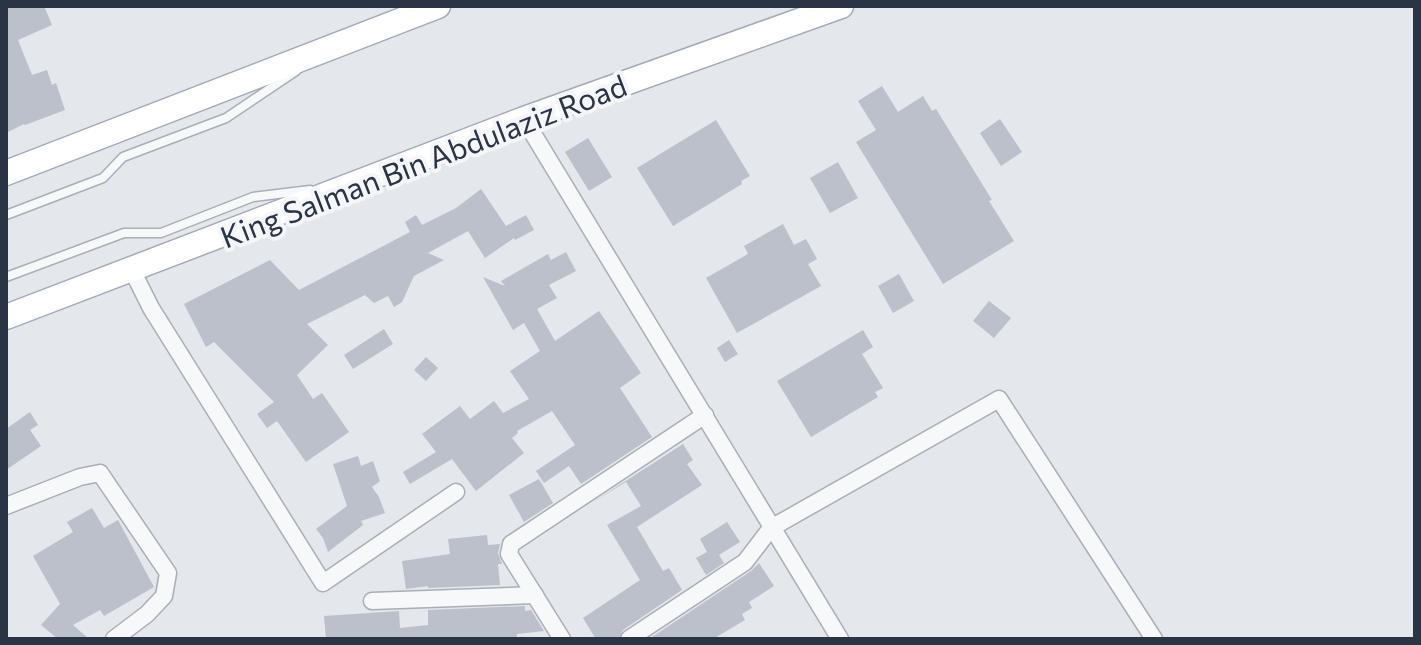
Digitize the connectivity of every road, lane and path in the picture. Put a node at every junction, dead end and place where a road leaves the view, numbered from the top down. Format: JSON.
{"nodes":[{"id":1,"x":395,"y":6,"type":"edge"},
{"id":2,"x":438,"y":6,"type":"edge"},
{"id":3,"x":841,"y":6,"type":"edge"},
{"id":4,"x":378,"y":28,"type":"junction"},
{"id":5,"x":344,"y":40,"type":"junction"},
{"id":6,"x":524,"y":119,"type":"junction"},
{"id":7,"x":6,"y":173,"type":"edge"},
{"id":8,"x":357,"y":185,"type":"junction"},
{"id":9,"x":6,"y":215,"type":"edge"},
{"id":10,"x":132,"y":270,"type":"junction"},
{"id":11,"x":6,"y":277,"type":"edge"},
{"id":12,"x":6,"y":317,"type":"edge"},
{"id":13,"x":705,"y":415,"type":"junction"},
{"id":14,"x":456,"y":492,"type":"dead end"},
{"id":15,"x":6,"y":506,"type":"edge"},
{"id":16,"x":771,"y":528,"type":"junction"},
{"id":17,"x":535,"y":595,"type":"junction"},
{"id":18,"x":372,"y":601,"type":"dead end"},
{"id":19,"x":114,"y":639,"type":"edge"},
{"id":20,"x":562,"y":639,"type":"edge"},
{"id":21,"x":629,"y":639,"type":"edge"},
{"id":22,"x":840,"y":639,"type":"edge"},
{"id":23,"x":1154,"y":639,"type":"edge"}],
"edges":[{"from":1,"to":4,"type":"street"},
{"from":2,"to":4,"type":"main road"},
{"from":3,"to":6,"type":"main road","name":"King Salman Bin Abdulaziz Road"},
{"from":4,"to":5,"type":"main road"},
{"from":5,"to":7,"type":"main road"},
{"from":5,"to":9,"type":"lane"},
{"from":6,"to":8,"type":"main road","name":"King Salman Bin Abdulaziz Road"},
{"from":6,"to":13,"type":"street"},
{"from":8,"to":10,"type":"main road","name":"King Salman Bin Abdulaziz Road"},
{"from":8,"to":11,"type":"lane"},
{"from":10,"to":12,"type":"main road","name":"King Salman Bin Abdulaziz Road"},
{"from":10,"to":14,"type":"street"},
{"from":13,"to":16,"type":"street"},
{"from":13,"to":17,"type":"street"},
{"from":15,"to":19,"type":"street"},
{"from":16,"to":21,"type":"street"},
{"from":16,"to":22,"type":"street"},
{"from":16,"to":23,"type":"street"},
{"from":17,"to":18,"type":"street"},
{"from":17,"to":20,"type":"street"}]}
